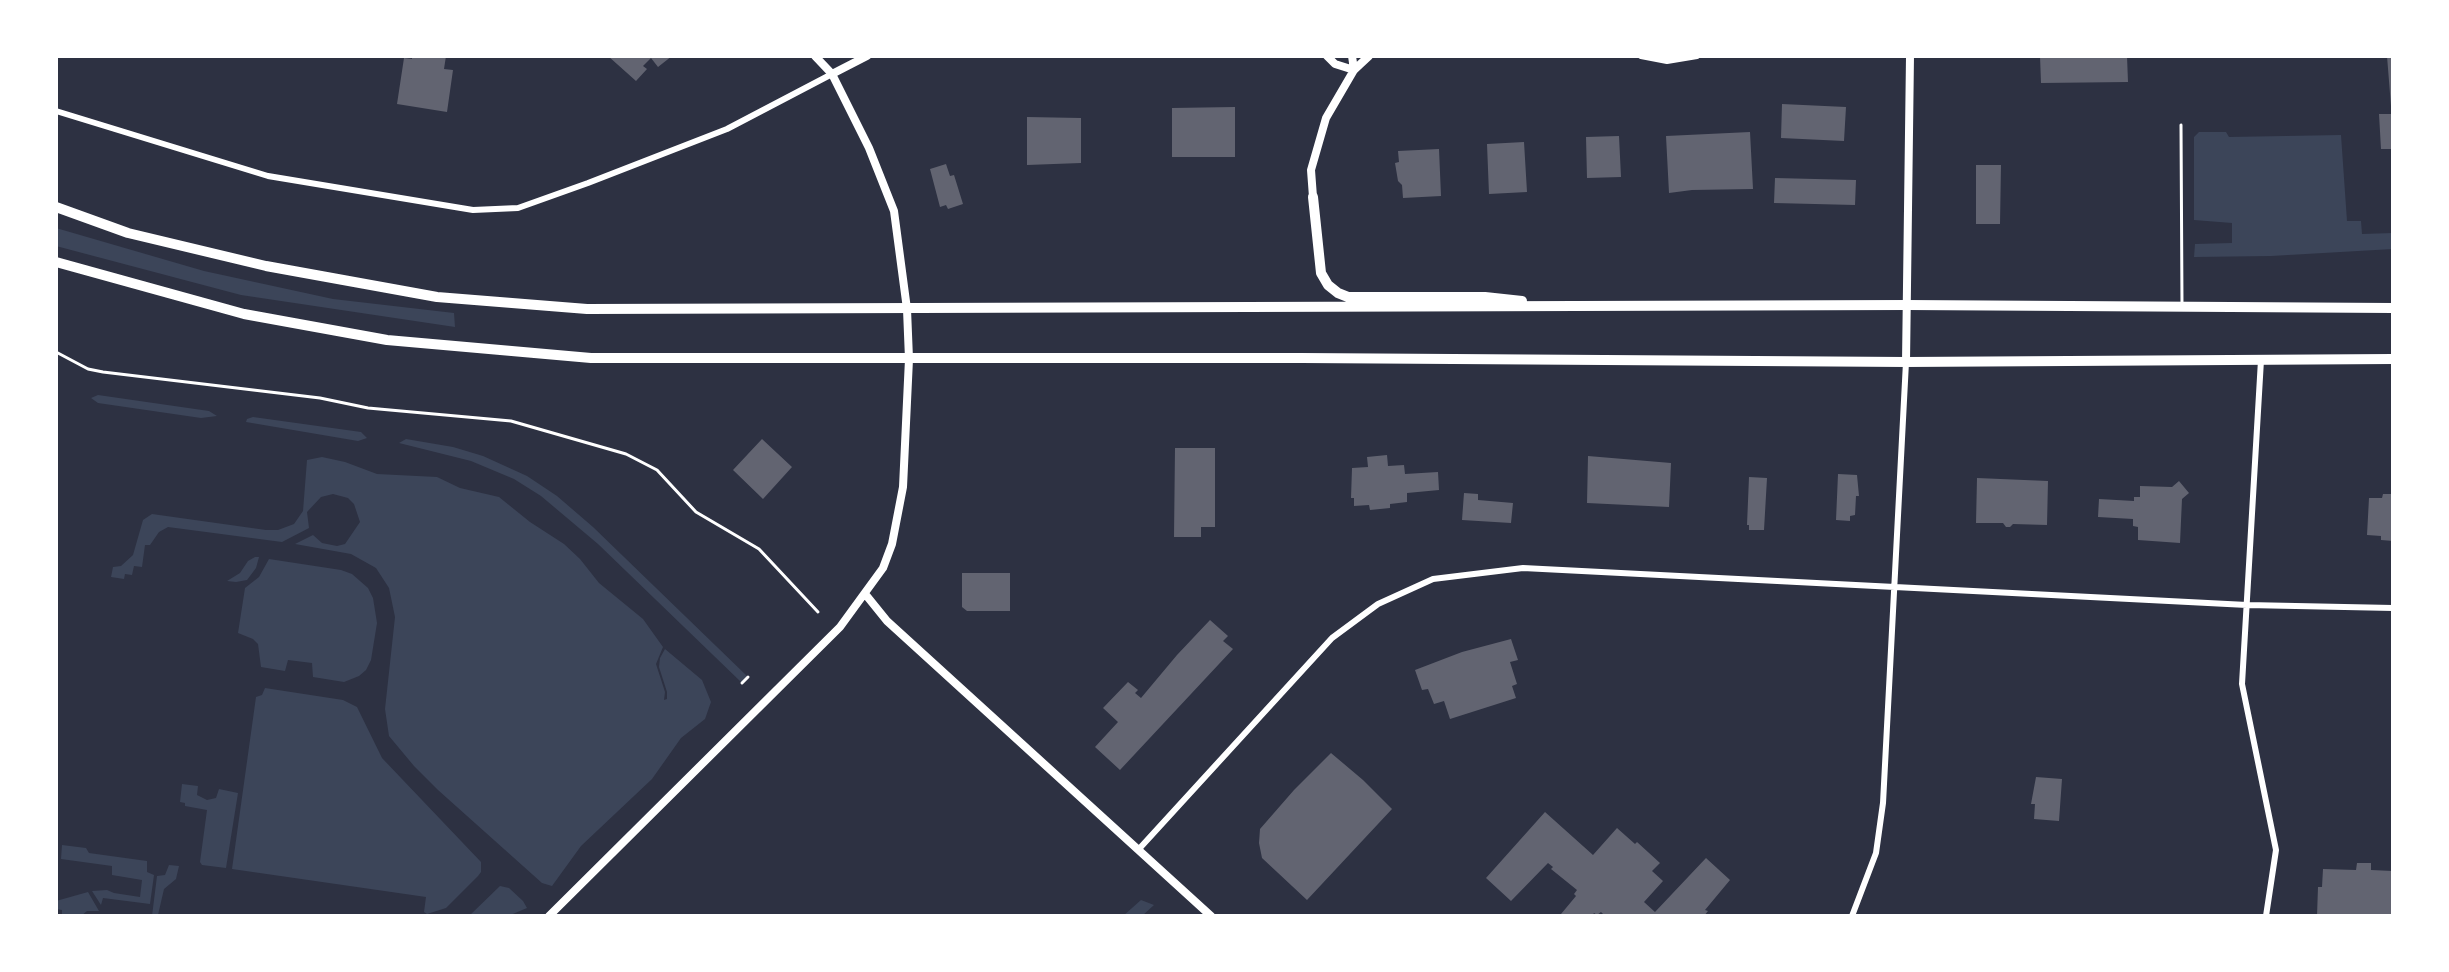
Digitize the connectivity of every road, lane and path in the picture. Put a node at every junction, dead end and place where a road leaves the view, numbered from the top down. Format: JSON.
{"nodes":[{"id":1,"x":815,"y":56,"type":"edge"},
{"id":2,"x":867,"y":56,"type":"edge"},
{"id":3,"x":1327,"y":56,"type":"edge"},
{"id":4,"x":1352,"y":56,"type":"edge"},
{"id":5,"x":1369,"y":56,"type":"edge"},
{"id":6,"x":1641,"y":56,"type":"edge"},
{"id":7,"x":1697,"y":56,"type":"edge"},
{"id":8,"x":1910,"y":56,"type":"edge"},
{"id":9,"x":1354,"y":70,"type":"junction"},
{"id":10,"x":832,"y":74,"type":"junction"},
{"id":11,"x":56,"y":111,"type":"edge"},
{"id":12,"x":2181,"y":125,"type":"dead end"},
{"id":13,"x":1313,"y":197,"type":"joint"},
{"id":14,"x":56,"y":207,"type":"edge"},
{"id":15,"x":56,"y":262,"type":"edge"},
{"id":16,"x":1907,"y":305,"type":"junction"},
{"id":17,"x":1572,"y":307,"type":"junction"},
{"id":18,"x":2393,"y":308,"type":"edge"},
{"id":19,"x":907,"y":309,"type":"junction"},
{"id":20,"x":2182,"y":309,"type":"junction"},
{"id":21,"x":56,"y":352,"type":"edge"},
{"id":22,"x":909,"y":359,"type":"junction"},
{"id":23,"x":2261,"y":359,"type":"junction"},
{"id":24,"x":2393,"y":359,"type":"edge"},
{"id":25,"x":1906,"y":362,"type":"junction"},
{"id":26,"x":1896,"y":587,"type":"junction"},
{"id":27,"x":866,"y":595,"type":"junction"},
{"id":28,"x":2247,"y":605,"type":"junction"},
{"id":29,"x":2393,"y":608,"type":"edge"},
{"id":30,"x":818,"y":612,"type":"dead end"},
{"id":31,"x":748,"y":677,"type":"dead end"},
{"id":32,"x":742,"y":683,"type":"dead end"},
{"id":33,"x":1139,"y":849,"type":"junction"},
{"id":34,"x":549,"y":916,"type":"edge"},
{"id":35,"x":1211,"y":916,"type":"edge"},
{"id":36,"x":1852,"y":916,"type":"edge"},
{"id":37,"x":2266,"y":916,"type":"edge"}],
"edges":[{"from":1,"to":10,"type":"street"},
{"from":2,"to":10,"type":"street"},
{"from":3,"to":9,"type":"street"},
{"from":4,"to":9,"type":"street"},
{"from":5,"to":9,"type":"street"},
{"from":6,"to":7,"type":"street"},
{"from":8,"to":16,"type":"street"},
{"from":9,"to":13,"type":"street"},
{"from":10,"to":11,"type":"street"},
{"from":10,"to":19,"type":"street"},
{"from":12,"to":20,"type":"lane"},
{"from":13,"to":17,"type":"main road"},
{"from":14,"to":19,"type":"main road"},
{"from":15,"to":22,"type":"main road"},
{"from":16,"to":17,"type":"main road"},
{"from":16,"to":20,"type":"main road"},
{"from":16,"to":25,"type":"street"},
{"from":17,"to":19,"type":"main road"},
{"from":18,"to":20,"type":"main road"},
{"from":19,"to":22,"type":"street"},
{"from":21,"to":30,"type":"path"},
{"from":22,"to":25,"type":"main road"},
{"from":22,"to":27,"type":"street"},
{"from":23,"to":24,"type":"main road"},
{"from":23,"to":25,"type":"main road"},
{"from":23,"to":28,"type":"street"},
{"from":25,"to":26,"type":"street"},
{"from":26,"to":28,"type":"street"},
{"from":26,"to":33,"type":"street"},
{"from":26,"to":36,"type":"street"},
{"from":27,"to":33,"type":"street"},
{"from":27,"to":34,"type":"street"},
{"from":28,"to":29,"type":"street"},
{"from":28,"to":37,"type":"street"},
{"from":31,"to":32,"type":"path"},
{"from":33,"to":35,"type":"street"}]}
